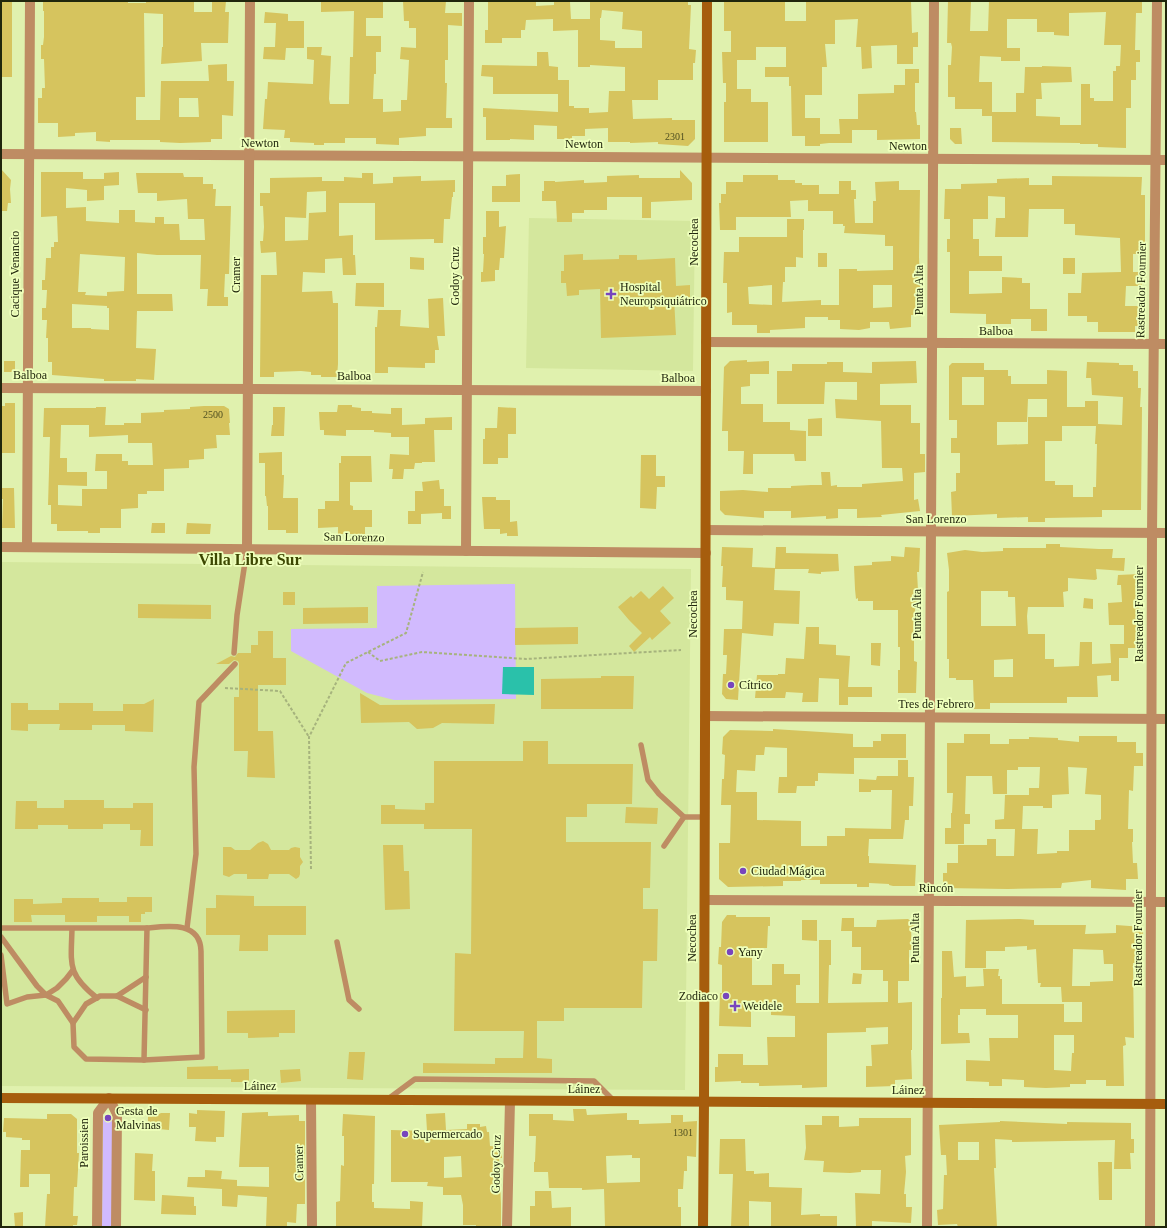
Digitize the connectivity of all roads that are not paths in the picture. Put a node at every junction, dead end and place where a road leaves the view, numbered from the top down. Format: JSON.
{"nodes":[{"id":1,"x":30,"y":1,"type":"edge"},
{"id":2,"x":250,"y":1,"type":"edge"},
{"id":3,"x":469,"y":1,"type":"edge"},
{"id":4,"x":707,"y":1,"type":"edge"},
{"id":5,"x":934,"y":1,"type":"edge"},
{"id":6,"x":1156,"y":1,"type":"edge"},
{"id":7,"x":1,"y":154,"type":"edge"},
{"id":8,"x":29,"y":155,"type":"junction"},
{"id":9,"x":249,"y":156,"type":"junction"},
{"id":10,"x":468,"y":157,"type":"junction"},
{"id":11,"x":707,"y":158,"type":"junction"},
{"id":12,"x":933,"y":159,"type":"junction"},
{"id":13,"x":1161,"y":160,"type":"edge"},
{"id":14,"x":706,"y":342,"type":"junction"},
{"id":15,"x":932,"y":343,"type":"junction"},
{"id":16,"x":1154,"y":344,"type":"junction"},
{"id":17,"x":1166,"y":344,"type":"edge"},
{"id":18,"x":1,"y":388,"type":"edge"},
{"id":19,"x":28,"y":388,"type":"junction"},
{"id":20,"x":248,"y":389,"type":"junction"},
{"id":21,"x":467,"y":390,"type":"junction"},
{"id":22,"x":706,"y":391,"type":"junction"},
{"id":23,"x":706,"y":530,"type":"junction"},
{"id":24,"x":931,"y":532,"type":"junction"},
{"id":25,"x":1152,"y":533,"type":"junction"},
{"id":26,"x":1166,"y":533,"type":"edge"},
{"id":27,"x":1,"y":547,"type":"edge"},
{"id":28,"x":27,"y":547,"type":"junction"},
{"id":29,"x":247,"y":550,"type":"junction"},
{"id":30,"x":466,"y":551,"type":"junction"},
{"id":31,"x":706,"y":553,"type":"junction"},
{"id":32,"x":234,"y":653,"type":"dead end"},
{"id":33,"x":235,"y":664,"type":"dead end"},
{"id":34,"x":705,"y":716,"type":"junction"},
{"id":35,"x":930,"y":717,"type":"junction"},
{"id":36,"x":1151,"y":719,"type":"junction"},
{"id":37,"x":1166,"y":719,"type":"edge"},
{"id":38,"x":641,"y":745,"type":"dead end"},
{"id":39,"x":684,"y":817,"type":"junction"},
{"id":40,"x":705,"y":817,"type":"junction"},
{"id":41,"x":664,"y":846,"type":"dead end"},
{"id":42,"x":705,"y":900,"type":"junction"},
{"id":43,"x":928,"y":901,"type":"junction"},
{"id":44,"x":1151,"y":902,"type":"junction"},
{"id":45,"x":1166,"y":902,"type":"edge"},
{"id":46,"x":1,"y":928,"type":"edge"},
{"id":47,"x":148,"y":928,"type":"junction"},
{"id":48,"x":187,"y":928,"type":"junction"},
{"id":49,"x":72,"y":929,"type":"junction"},
{"id":50,"x":1,"y":937,"type":"edge"},
{"id":51,"x":338,"y":942,"type":"dead end"},
{"id":52,"x":1,"y":955,"type":"edge"},
{"id":53,"x":73,"y":970,"type":"junction"},
{"id":54,"x":146,"y":977,"type":"junction"},
{"id":55,"x":46,"y":995,"type":"junction"},
{"id":56,"x":117,"y":996,"type":"junction"},
{"id":57,"x":97,"y":998,"type":"junction"},
{"id":58,"x":359,"y":1009,"type":"dead end"},
{"id":59,"x":146,"y":1010,"type":"junction"},
{"id":60,"x":73,"y":1023,"type":"junction"},
{"id":61,"x":144,"y":1060,"type":"junction"},
{"id":62,"x":1,"y":1098,"type":"edge"},
{"id":63,"x":109,"y":1098,"type":"junction"},
{"id":64,"x":311,"y":1100,"type":"junction"},
{"id":65,"x":386,"y":1100,"type":"junction"},
{"id":66,"x":510,"y":1101,"type":"junction"},
{"id":67,"x":615,"y":1102,"type":"junction"},
{"id":68,"x":704,"y":1102,"type":"junction"},
{"id":69,"x":927,"y":1103,"type":"junction"},
{"id":70,"x":1150,"y":1104,"type":"junction"},
{"id":71,"x":1166,"y":1104,"type":"edge"},
{"id":72,"x":97,"y":1227,"type":"edge"},
{"id":73,"x":116,"y":1227,"type":"edge"},
{"id":74,"x":312,"y":1227,"type":"edge"},
{"id":75,"x":507,"y":1227,"type":"edge"},
{"id":76,"x":703,"y":1227,"type":"edge"},
{"id":77,"x":927,"y":1227,"type":"edge"},
{"id":78,"x":1150,"y":1227,"type":"edge"}],
"edges":[{"from":1,"to":8,"type":"street","name":"Cacique Venancio"},
{"from":2,"to":9,"type":"street","name":"Cramer"},
{"from":3,"to":10,"type":"street","name":"Godoy Cruz"},
{"from":4,"to":11,"type":"main road","name":"Necochea"},
{"from":5,"to":12,"type":"street","name":"Punta Alta"},
{"from":6,"to":13,"type":"street","name":"Rastreador Fournier"},
{"from":7,"to":8,"type":"street","name":"Newton"},
{"from":8,"to":9,"type":"street","name":"Newton"},
{"from":8,"to":19,"type":"street","name":"Cacique Venancio"},
{"from":9,"to":10,"type":"street","name":"Newton"},
{"from":9,"to":20,"type":"street","name":"Cramer"},
{"from":10,"to":11,"type":"street","name":"Newton"},
{"from":10,"to":21,"type":"street","name":"Godoy Cruz"},
{"from":11,"to":12,"type":"street","name":"Newton"},
{"from":11,"to":14,"type":"main road","name":"Necochea"},
{"from":12,"to":13,"type":"street","name":"Newton"},
{"from":12,"to":15,"type":"street","name":"Punta Alta"},
{"from":13,"to":16,"type":"street","name":"Rastreador Fournier"},
{"from":14,"to":15,"type":"street","name":"Balboa"},
{"from":14,"to":22,"type":"main road","name":"Necochea"},
{"from":15,"to":16,"type":"street","name":"Balboa"},
{"from":15,"to":24,"type":"street","name":"Punta Alta"},
{"from":16,"to":17,"type":"street","name":"Balboa"},
{"from":16,"to":25,"type":"street","name":"Rastreador Fournier"},
{"from":18,"to":19,"type":"street","name":"Balboa"},
{"from":19,"to":20,"type":"street","name":"Balboa"},
{"from":19,"to":28,"type":"street","name":"Cacique Venancio"},
{"from":20,"to":21,"type":"street","name":"Balboa"},
{"from":20,"to":29,"type":"street","name":"Cramer"},
{"from":21,"to":22,"type":"street","name":"Balboa"},
{"from":21,"to":30,"type":"street","name":"Godoy Cruz"},
{"from":22,"to":23,"type":"main road","name":"Necochea"},
{"from":23,"to":24,"type":"street","name":"San Lorenzo"},
{"from":23,"to":31,"type":"main road","name":"Necochea"},
{"from":24,"to":25,"type":"street","name":"San Lorenzo"},
{"from":24,"to":35,"type":"street","name":"Punta Alta"},
{"from":25,"to":26,"type":"street","name":"San Lorenzo"},
{"from":25,"to":36,"type":"street","name":"Rastreador Fournier"},
{"from":27,"to":28,"type":"street","name":"San Lorenzo"},
{"from":28,"to":29,"type":"street","name":"San Lorenzo"},
{"from":29,"to":30,"type":"street","name":"San Lorenzo"},
{"from":29,"to":32,"type":"lane"},
{"from":30,"to":31,"type":"street","name":"San Lorenzo"},
{"from":31,"to":34,"type":"main road","name":"Necochea"},
{"from":33,"to":48,"type":"lane"},
{"from":34,"to":35,"type":"street","name":"Tres de Febrero"},
{"from":34,"to":40,"type":"main road","name":"Necochea"},
{"from":35,"to":36,"type":"street","name":"Tres de Febrero"},
{"from":35,"to":43,"type":"street","name":"Punta Alta"},
{"from":36,"to":37,"type":"street","name":"Tres de Febrero"},
{"from":36,"to":44,"type":"street","name":"Rastreador Fournier"},
{"from":38,"to":39,"type":"lane"},
{"from":39,"to":40,"type":"lane"},
{"from":39,"to":41,"type":"lane"},
{"from":40,"to":42,"type":"main road","name":"Necochea"},
{"from":42,"to":43,"type":"street","name":"Rincón"},
{"from":42,"to":68,"type":"main road","name":"Necochea"},
{"from":43,"to":44,"type":"street","name":"Rincón"},
{"from":43,"to":69,"type":"street","name":"Punta Alta"},
{"from":44,"to":45,"type":"street","name":"Rincón"},
{"from":44,"to":70,"type":"street","name":"Rastreador Fournier"},
{"from":46,"to":49,"type":"lane"},
{"from":47,"to":48,"type":"lane"},
{"from":47,"to":49,"type":"lane"},
{"from":47,"to":54,"type":"lane"},
{"from":48,"to":61,"type":"lane"},
{"from":49,"to":53,"type":"lane"},
{"from":50,"to":55,"type":"lane"},
{"from":51,"to":58,"type":"lane"},
{"from":52,"to":55,"type":"lane"},
{"from":53,"to":55,"type":"lane"},
{"from":53,"to":57,"type":"lane"},
{"from":54,"to":56,"type":"lane"},
{"from":54,"to":59,"type":"lane"},
{"from":55,"to":60,"type":"lane"},
{"from":56,"to":57,"type":"lane"},
{"from":56,"to":59,"type":"lane"},
{"from":57,"to":60,"type":"lane"},
{"from":59,"to":61,"type":"lane"},
{"from":60,"to":61,"type":"lane"},
{"from":62,"to":63,"type":"main road","name":"Láinez"},
{"from":63,"to":64,"type":"main road","name":"Láinez"},
{"from":63,"to":72,"type":"street","name":"Paroissien"},
{"from":63,"to":73,"type":"street"},
{"from":64,"to":65,"type":"main road","name":"Láinez"},
{"from":64,"to":74,"type":"street","name":"Cramer"},
{"from":65,"to":66,"type":"main road","name":"Láinez"},
{"from":65,"to":67,"type":"lane"},
{"from":66,"to":67,"type":"main road","name":"Láinez"},
{"from":66,"to":75,"type":"street","name":"Godoy Cruz"},
{"from":67,"to":68,"type":"main road","name":"Láinez"},
{"from":68,"to":69,"type":"main road","name":"Láinez"},
{"from":68,"to":76,"type":"main road","name":"Necochea"},
{"from":69,"to":70,"type":"main road","name":"Láinez"},
{"from":69,"to":77,"type":"street","name":"Punta Alta"},
{"from":70,"to":71,"type":"main road","name":"Láinez"},
{"from":70,"to":78,"type":"street","name":"Rastreador Fournier"}]}
